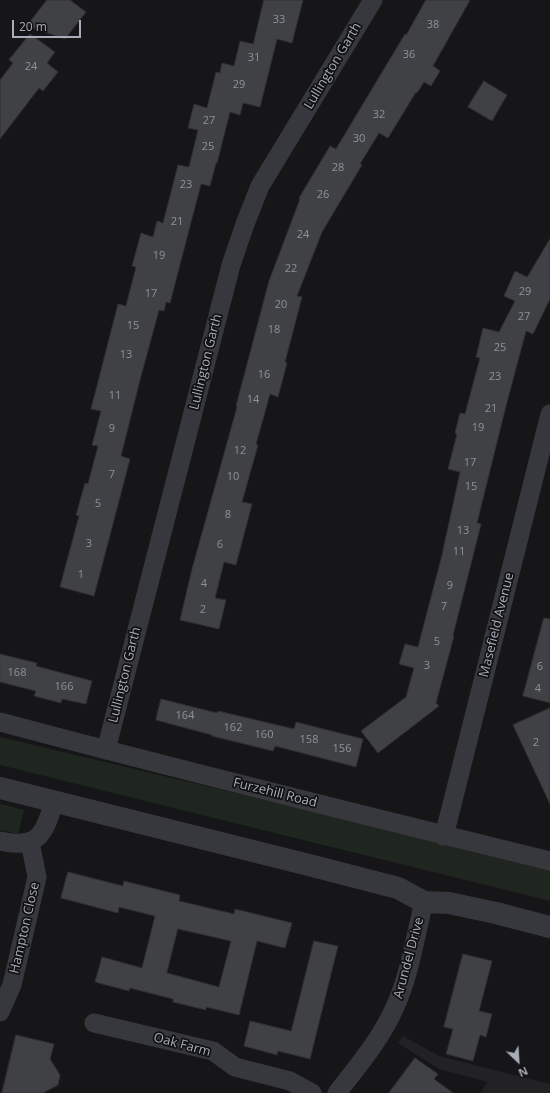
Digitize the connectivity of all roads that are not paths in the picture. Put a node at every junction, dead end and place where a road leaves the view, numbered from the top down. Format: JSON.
{"nodes":[{"id":1,"x":373,"y":0,"type":"edge"},
{"id":2,"x":550,"y":414,"type":"edge"},
{"id":3,"x":0,"y":722,"type":"edge"},
{"id":4,"x":106,"y":750,"type":"junction"},
{"id":5,"x":0,"y":788,"type":"edge"},
{"id":6,"x":54,"y":801,"type":"junction"},
{"id":7,"x":444,"y":836,"type":"junction"},
{"id":8,"x":0,"y":841,"type":"edge"},
{"id":9,"x":30,"y":842,"type":"junction"},
{"id":10,"x":550,"y":861,"type":"edge"},
{"id":11,"x":424,"y":902,"type":"junction"},
{"id":12,"x":550,"y":926,"type":"edge"},
{"id":13,"x":0,"y":1012,"type":"edge"},
{"id":14,"x":94,"y":1023,"type":"dead end"},
{"id":15,"x":312,"y":1093,"type":"edge"},
{"id":16,"x":337,"y":1093,"type":"edge"}],
"edges":[{"from":1,"to":4,"type":"street","name":"Lullington Garth"},
{"from":2,"to":7,"type":"street","name":"Masefield Avenue"},
{"from":3,"to":4,"type":"street","name":"Furzehill Road"},
{"from":4,"to":7,"type":"street","name":"Furzehill Road"},
{"from":5,"to":6,"type":"street"},
{"from":6,"to":9,"type":"street"},
{"from":6,"to":11,"type":"street"},
{"from":7,"to":10,"type":"street","name":"Furzehill Road"},
{"from":8,"to":9,"type":"street"},
{"from":9,"to":13,"type":"street","name":"Hampton Close"},
{"from":11,"to":12,"type":"street"},
{"from":11,"to":16,"type":"street","name":"Arundel Drive"},
{"from":14,"to":15,"type":"street","name":"Oak Farm"}]}
